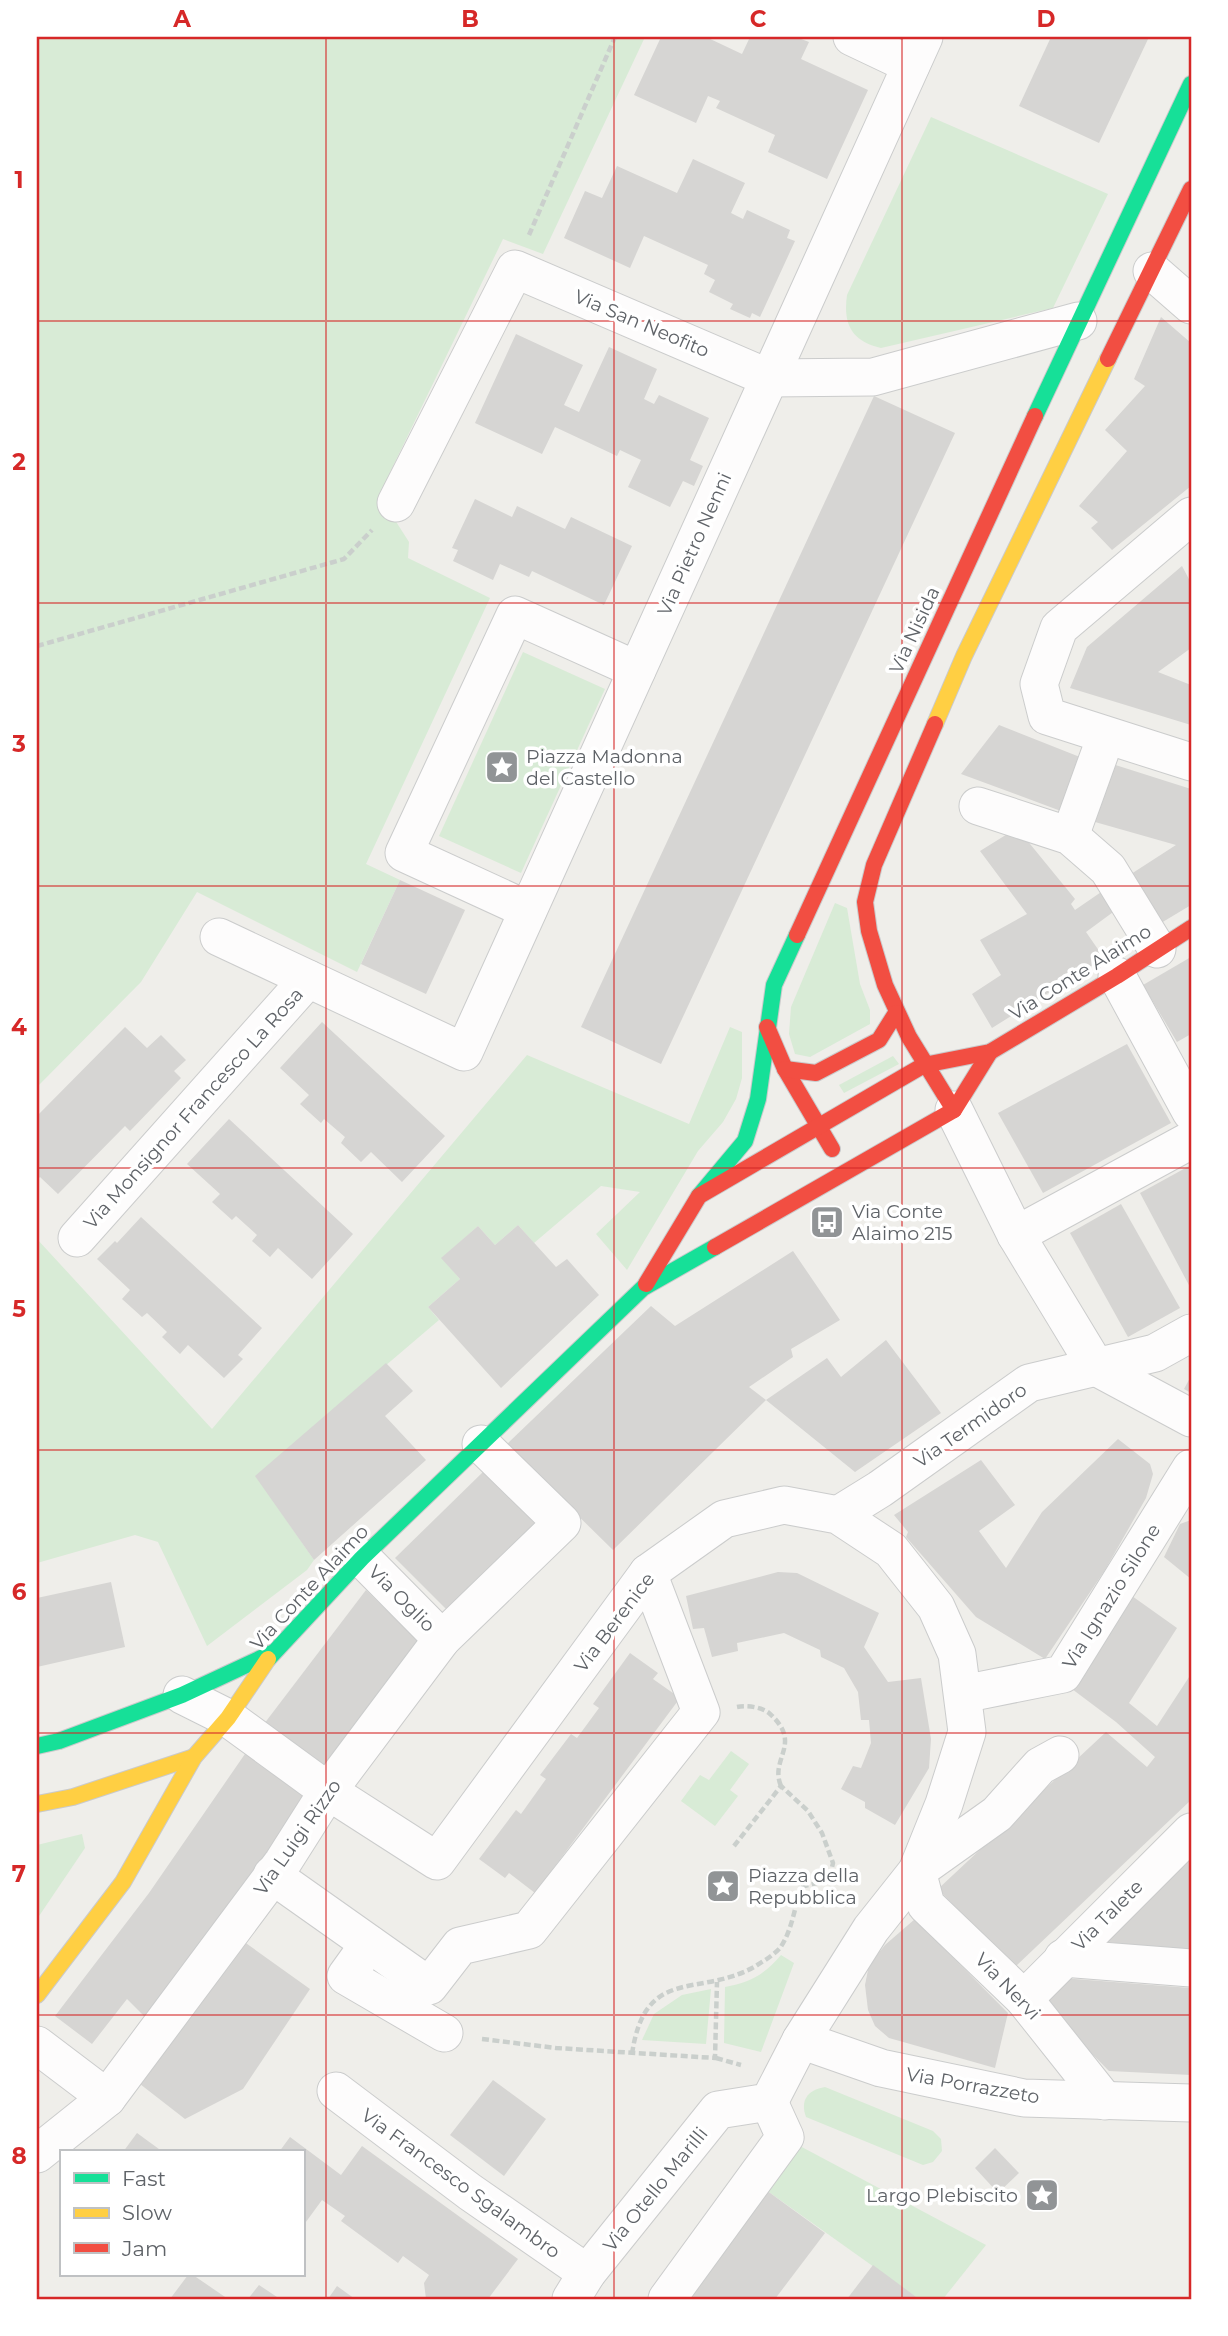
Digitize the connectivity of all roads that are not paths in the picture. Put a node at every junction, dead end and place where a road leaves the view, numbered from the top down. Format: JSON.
{"nodes":[{"id":1,"x":852,"y":37,"type":"edge"},
{"id":2,"x":918,"y":51,"type":"edge"},
{"id":3,"x":1191,"y":84,"type":"edge"},
{"id":4,"x":1191,"y":189,"type":"edge"},
{"id":5,"x":1177,"y":285,"type":"edge"},
{"id":6,"x":1079,"y":321,"type":"junction"},
{"id":7,"x":769,"y":378,"type":"junction"},
{"id":8,"x":396,"y":503,"type":"road end"},
{"id":9,"x":1186,"y":534,"type":"edge"},
{"id":10,"x":637,"y":670,"type":"junction"},
{"id":11,"x":1106,"y":736,"type":"junction"},
{"id":12,"x":1191,"y":762,"type":"edge"},
{"id":13,"x":978,"y":806,"type":"dead end"},
{"id":14,"x":1070,"y":836,"type":"junction"},
{"id":15,"x":528,"y":910,"type":"junction"},
{"id":16,"x":1191,"y":928,"type":"edge"},
{"id":17,"x":219,"y":937,"type":"dead end"},
{"id":18,"x":1157,"y":949,"type":"junction"},
{"id":19,"x":1117,"y":976,"type":"junction"},
{"id":20,"x":308,"y":979,"type":"junction"},
{"id":21,"x":896,"y":1013,"type":"junction"},
{"id":22,"x":767,"y":1027,"type":"junction"},
{"id":23,"x":990,"y":1052,"type":"junction"},
{"id":24,"x":924,"y":1065,"type":"junction"},
{"id":25,"x":785,"y":1069,"type":"junction"},
{"id":26,"x":954,"y":1110,"type":"junction"},
{"id":27,"x":1191,"y":1112,"type":"edge"},
{"id":28,"x":818,"y":1126,"type":"junction"},
{"id":29,"x":1191,"y":1140,"type":"edge"},
{"id":30,"x":845,"y":1171,"type":"junction"},
{"id":31,"x":699,"y":1196,"type":"junction"},
{"id":32,"x":1016,"y":1235,"type":"junction"},
{"id":33,"x":77,"y":1238,"type":"dead end"},
{"id":34,"x":643,"y":1288,"type":"junction"},
{"id":35,"x":1191,"y":1334,"type":"edge"},
{"id":36,"x":1096,"y":1367,"type":"junction"},
{"id":37,"x":1191,"y":1418,"type":"edge"},
{"id":38,"x":481,"y":1444,"type":"junction"},
{"id":39,"x":1191,"y":1468,"type":"edge"},
{"id":40,"x":838,"y":1515,"type":"junction"},
{"id":41,"x":362,"y":1558,"type":"junction"},
{"id":42,"x":649,"y":1573,"type":"junction"},
{"id":43,"x":442,"y":1639,"type":"junction"},
{"id":44,"x":273,"y":1652,"type":"junction"},
{"id":45,"x":963,"y":1694,"type":"junction"},
{"id":46,"x":182,"y":1695,"type":"junction"},
{"id":47,"x":228,"y":1718,"type":"junction"},
{"id":48,"x":37,"y":1746,"type":"edge"},
{"id":49,"x":1060,"y":1755,"type":"dead end"},
{"id":50,"x":194,"y":1757,"type":"junction"},
{"id":51,"x":328,"y":1791,"type":"junction"},
{"id":52,"x":37,"y":1804,"type":"edge"},
{"id":53,"x":1191,"y":1832,"type":"edge"},
{"id":54,"x":917,"y":1871,"type":"junction"},
{"id":55,"x":272,"y":1875,"type":"junction"},
{"id":56,"x":369,"y":1944,"type":"junction"},
{"id":57,"x":1063,"y":1958,"type":"junction"},
{"id":58,"x":1191,"y":1968,"type":"edge"},
{"id":59,"x":37,"y":1995,"type":"edge"},
{"id":60,"x":1024,"y":1998,"type":"junction"},
{"id":61,"x":444,"y":2033,"type":"road end"},
{"id":62,"x":801,"y":2040,"type":"junction"},
{"id":63,"x":37,"y":2045,"type":"edge"},
{"id":64,"x":336,"y":2091,"type":"dead end"},
{"id":65,"x":107,"y":2098,"type":"junction"},
{"id":66,"x":1105,"y":2101,"type":"junction"},
{"id":67,"x":769,"y":2102,"type":"junction"},
{"id":68,"x":1191,"y":2103,"type":"edge"},
{"id":69,"x":37,"y":2154,"type":"edge"},
{"id":70,"x":579,"y":2286,"type":"edge"},
{"id":71,"x":667,"y":2299,"type":"edge"}],
"edges":[{"from":1,"to":2,"type":"street"},
{"from":2,"to":7,"type":"street","name":"Via Pietro Nenni"},
{"from":3,"to":6,"type":"main road","name":"Via Nisida"},
{"from":4,"to":5,"type":"main road"},
{"from":5,"to":21,"type":"main road"},
{"from":6,"to":7,"type":"street"},
{"from":6,"to":22,"type":"main road","name":"Via Nisida"},
{"from":7,"to":8,"type":"street","name":"Via San Neofito"},
{"from":7,"to":10,"type":"street","name":"Via Pietro Nenni"},
{"from":9,"to":11,"type":"street"},
{"from":10,"to":15,"type":"street","name":"Via Pietro Nenni"},
{"from":10,"to":15,"type":"street"},
{"from":11,"to":12,"type":"street"},
{"from":11,"to":14,"type":"street"},
{"from":13,"to":14,"type":"street"},
{"from":14,"to":18,"type":"street"},
{"from":15,"to":20,"type":"street","name":"Via Pietro Nenni"},
{"from":16,"to":18,"type":"main road","name":"Via Conte Alaimo"},
{"from":17,"to":20,"type":"street"},
{"from":18,"to":19,"type":"main road","name":"Via Conte Alaimo"},
{"from":19,"to":23,"type":"main road","name":"Via Conte Alaimo"},
{"from":19,"to":27,"type":"street"},
{"from":20,"to":33,"type":"street","name":"Via Monsignor Francesco La Rosa"},
{"from":21,"to":24,"type":"main road"},
{"from":21,"to":25,"type":"main road"},
{"from":22,"to":25,"type":"main road"},
{"from":22,"to":31,"type":"main road","name":"Via Nisida"},
{"from":23,"to":24,"type":"main road"},
{"from":23,"to":26,"type":"main road"},
{"from":24,"to":26,"type":"main road"},
{"from":24,"to":28,"type":"main road"},
{"from":25,"to":28,"type":"main road"},
{"from":26,"to":30,"type":"main road"},
{"from":26,"to":32,"type":"street"},
{"from":28,"to":30,"type":"main road"},
{"from":28,"to":31,"type":"main road"},
{"from":29,"to":32,"type":"street"},
{"from":30,"to":34,"type":"main road"},
{"from":31,"to":34,"type":"main road","name":"Via Nisida"},
{"from":32,"to":36,"type":"street"},
{"from":34,"to":38,"type":"main road","name":"Via Conte Alaimo"},
{"from":35,"to":36,"type":"street","name":"Via Termidoro"},
{"from":36,"to":37,"type":"street"},
{"from":36,"to":40,"type":"street","name":"Via Termidoro"},
{"from":38,"to":41,"type":"main road","name":"Via Conte Alaimo"},
{"from":38,"to":43,"type":"street","name":"Via Luigi Rizzo"},
{"from":39,"to":45,"type":"street","name":"Via Ignazio Silone"},
{"from":40,"to":42,"type":"street","name":"Via Berenice"},
{"from":40,"to":45,"type":"street","name":"Via Berenice"},
{"from":41,"to":43,"type":"street","name":"Via Oglio"},
{"from":41,"to":44,"type":"main road","name":"Via Conte Alaimo"},
{"from":42,"to":51,"type":"street","name":"Via Berenice"},
{"from":42,"to":56,"type":"street"},
{"from":43,"to":51,"type":"street","name":"Via Luigi Rizzo"},
{"from":44,"to":46,"type":"main road"},
{"from":44,"to":47,"type":"main road","name":"Via Conte Alaimo"},
{"from":45,"to":54,"type":"street","name":"Via Berenice"},
{"from":46,"to":47,"type":"street"},
{"from":46,"to":48,"type":"main road"},
{"from":47,"to":50,"type":"main road","name":"Via Conte Alaimo"},
{"from":47,"to":51,"type":"street"},
{"from":49,"to":54,"type":"street"},
{"from":50,"to":52,"type":"main road"},
{"from":50,"to":59,"type":"main road","name":"Via Conte Alaimo"},
{"from":51,"to":55,"type":"street","name":"Via Luigi Rizzo"},
{"from":53,"to":57,"type":"street","name":"Via Talete"},
{"from":54,"to":60,"type":"street","name":"Via Nervi"},
{"from":54,"to":62,"type":"street","name":"Via Berenice"},
{"from":55,"to":56,"type":"street"},
{"from":55,"to":65,"type":"street","name":"Via Luigi Rizzo"},
{"from":56,"to":61,"type":"street"},
{"from":57,"to":58,"type":"street"},
{"from":57,"to":60,"type":"street","name":"Via Talete"},
{"from":60,"to":66,"type":"street","name":"Via Nervi"},
{"from":62,"to":66,"type":"street","name":"Via Porrazzeto"},
{"from":62,"to":67,"type":"street"},
{"from":63,"to":65,"type":"street"},
{"from":64,"to":70,"type":"street","name":"Via Francesco Sgalambro"},
{"from":65,"to":69,"type":"street","name":"Via Luigi Rizzo"},
{"from":66,"to":68,"type":"street","name":"Via Porrazzeto"},
{"from":67,"to":70,"type":"street","name":"Via Otello Marilli"},
{"from":67,"to":71,"type":"street"}]}
